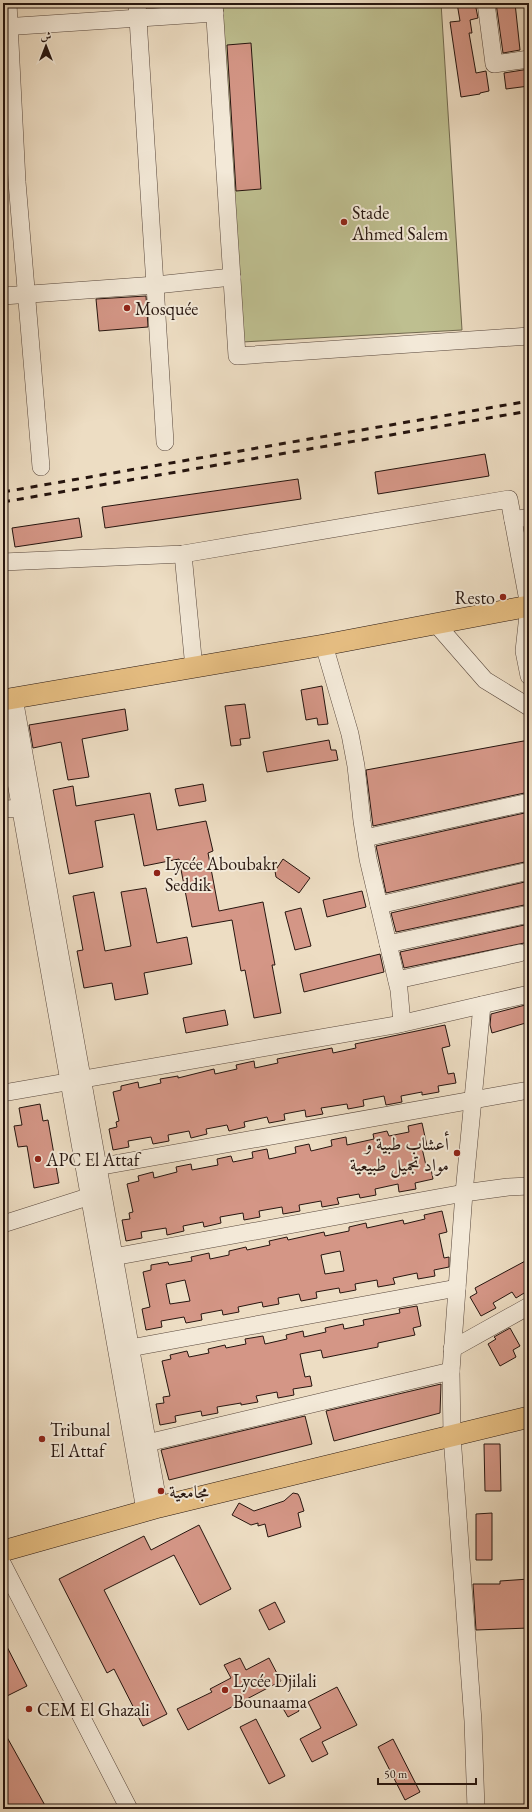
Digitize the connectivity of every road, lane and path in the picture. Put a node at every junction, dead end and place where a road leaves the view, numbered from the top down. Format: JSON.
{"nodes":[{"id":1,"x":8,"y":3,"type":"edge"},
{"id":2,"x":486,"y":3,"type":"edge"},
{"id":3,"x":215,"y":8,"type":"edge"},
{"id":4,"x":137,"y":10,"type":"edge"},
{"id":5,"x":7,"y":27,"type":"edge"},
{"id":6,"x":529,"y":59,"type":"edge"},
{"id":7,"x":232,"y":277,"type":"junction"},
{"id":8,"x":156,"y":285,"type":"junction"},
{"id":9,"x":26,"y":294,"type":"junction"},
{"id":10,"x":3,"y":296,"type":"edge"},
{"id":11,"x":529,"y":336,"type":"edge"},
{"id":12,"x":165,"y":442,"type":"dead end"},
{"id":13,"x":41,"y":467,"type":"dead end"},
{"id":14,"x":521,"y":519,"type":"edge"},
{"id":15,"x":183,"y":554,"type":"junction"},
{"id":16,"x":3,"y":562,"type":"edge"},
{"id":17,"x":529,"y":606,"type":"edge"},
{"id":18,"x":437,"y":625,"type":"junction"},
{"id":19,"x":324,"y":646,"type":"junction"},
{"id":20,"x":194,"y":668,"type":"junction"},
{"id":21,"x":529,"y":676,"type":"edge"},
{"id":22,"x":7,"y":702,"type":"edge"},
{"id":23,"x":529,"y":707,"type":"edge"},
{"id":24,"x":529,"y":802,"type":"edge"},
{"id":25,"x":3,"y":809,"type":"edge"},
{"id":26,"x":28,"y":809,"type":"junction"},
{"id":27,"x":365,"y":838,"type":"junction"},
{"id":28,"x":529,"y":870,"type":"edge"},
{"id":29,"x":379,"y":905,"type":"junction"},
{"id":30,"x":529,"y":914,"type":"edge"},
{"id":31,"x":388,"y":944,"type":"junction"},
{"id":32,"x":520,"y":953,"type":"dead end"},
{"id":33,"x":397,"y":980,"type":"junction"},
{"id":34,"x":529,"y":994,"type":"edge"},
{"id":35,"x":482,"y":1005,"type":"junction"},
{"id":36,"x":402,"y":1023,"type":"junction"},
{"id":37,"x":76,"y":1081,"type":"junction"},
{"id":38,"x":529,"y":1090,"type":"edge"},
{"id":39,"x":3,"y":1093,"type":"edge"},
{"id":40,"x":473,"y":1100,"type":"junction"},
{"id":41,"x":95,"y":1184,"type":"junction"},
{"id":42,"x":529,"y":1186,"type":"edge"},
{"id":43,"x":464,"y":1193,"type":"junction"},
{"id":44,"x":3,"y":1213,"type":"edge"},
{"id":45,"x":3,"y":1224,"type":"edge"},
{"id":46,"x":113,"y":1257,"type":"junction"},
{"id":47,"x":457,"y":1288,"type":"junction"},
{"id":48,"x":529,"y":1306,"type":"edge"},
{"id":49,"x":130,"y":1348,"type":"junction"},
{"id":50,"x":452,"y":1349,"type":"junction"},
{"id":51,"x":451,"y":1371,"type":"junction"},
{"id":52,"x":529,"y":1417,"type":"edge"},
{"id":53,"x":452,"y":1436,"type":"junction"},
{"id":54,"x":147,"y":1442,"type":"junction"},
{"id":55,"x":152,"y":1509,"type":"junction"},
{"id":56,"x":3,"y":1551,"type":"edge"},
{"id":57,"x":3,"y":1565,"type":"edge"},
{"id":58,"x":129,"y":1809,"type":"edge"},
{"id":59,"x":476,"y":1809,"type":"edge"}],
"edges":[{"from":1,"to":5,"type":"street"},
{"from":2,"to":6,"type":"street"},
{"from":3,"to":4,"type":"street"},
{"from":3,"to":7,"type":"street"},
{"from":4,"to":5,"type":"street"},
{"from":4,"to":8,"type":"street"},
{"from":5,"to":9,"type":"street"},
{"from":7,"to":8,"type":"street"},
{"from":7,"to":11,"type":"street"},
{"from":8,"to":9,"type":"street"},
{"from":8,"to":12,"type":"street"},
{"from":9,"to":10,"type":"street"},
{"from":9,"to":13,"type":"street"},
{"from":14,"to":15,"type":"street"},
{"from":14,"to":17,"type":"street"},
{"from":15,"to":16,"type":"street"},
{"from":15,"to":20,"type":"street"},
{"from":17,"to":18,"type":"main road"},
{"from":17,"to":21,"type":"street"},
{"from":18,"to":19,"type":"main road"},
{"from":18,"to":23,"type":"street"},
{"from":19,"to":20,"type":"main road"},
{"from":19,"to":27,"type":"street"},
{"from":20,"to":22,"type":"main road"},
{"from":22,"to":26,"type":"street"},
{"from":24,"to":27,"type":"street"},
{"from":25,"to":26,"type":"street"},
{"from":26,"to":37,"type":"street"},
{"from":27,"to":29,"type":"street"},
{"from":28,"to":29,"type":"street"},
{"from":29,"to":31,"type":"street"},
{"from":30,"to":31,"type":"street"},
{"from":31,"to":33,"type":"street"},
{"from":32,"to":33,"type":"street"},
{"from":33,"to":36,"type":"street"},
{"from":34,"to":35,"type":"street"},
{"from":35,"to":36,"type":"street"},
{"from":35,"to":40,"type":"street"},
{"from":36,"to":37,"type":"street"},
{"from":37,"to":39,"type":"street"},
{"from":37,"to":41,"type":"street"},
{"from":38,"to":40,"type":"street"},
{"from":40,"to":41,"type":"street"},
{"from":40,"to":43,"type":"street"},
{"from":41,"to":44,"type":"street"},
{"from":41,"to":45,"type":"street"},
{"from":41,"to":46,"type":"street"},
{"from":41,"to":55,"type":"street"},
{"from":42,"to":43,"type":"street"},
{"from":43,"to":46,"type":"street"},
{"from":43,"to":47,"type":"street"},
{"from":46,"to":49,"type":"street"},
{"from":47,"to":49,"type":"street"},
{"from":47,"to":50,"type":"street"},
{"from":48,"to":50,"type":"street"},
{"from":49,"to":54,"type":"street"},
{"from":50,"to":51,"type":"street"},
{"from":51,"to":53,"type":"street"},
{"from":51,"to":54,"type":"street"},
{"from":52,"to":53,"type":"main road"},
{"from":53,"to":55,"type":"main road"},
{"from":53,"to":59,"type":"street"},
{"from":54,"to":55,"type":"street"},
{"from":55,"to":56,"type":"main road"},
{"from":57,"to":58,"type":"street"}]}
